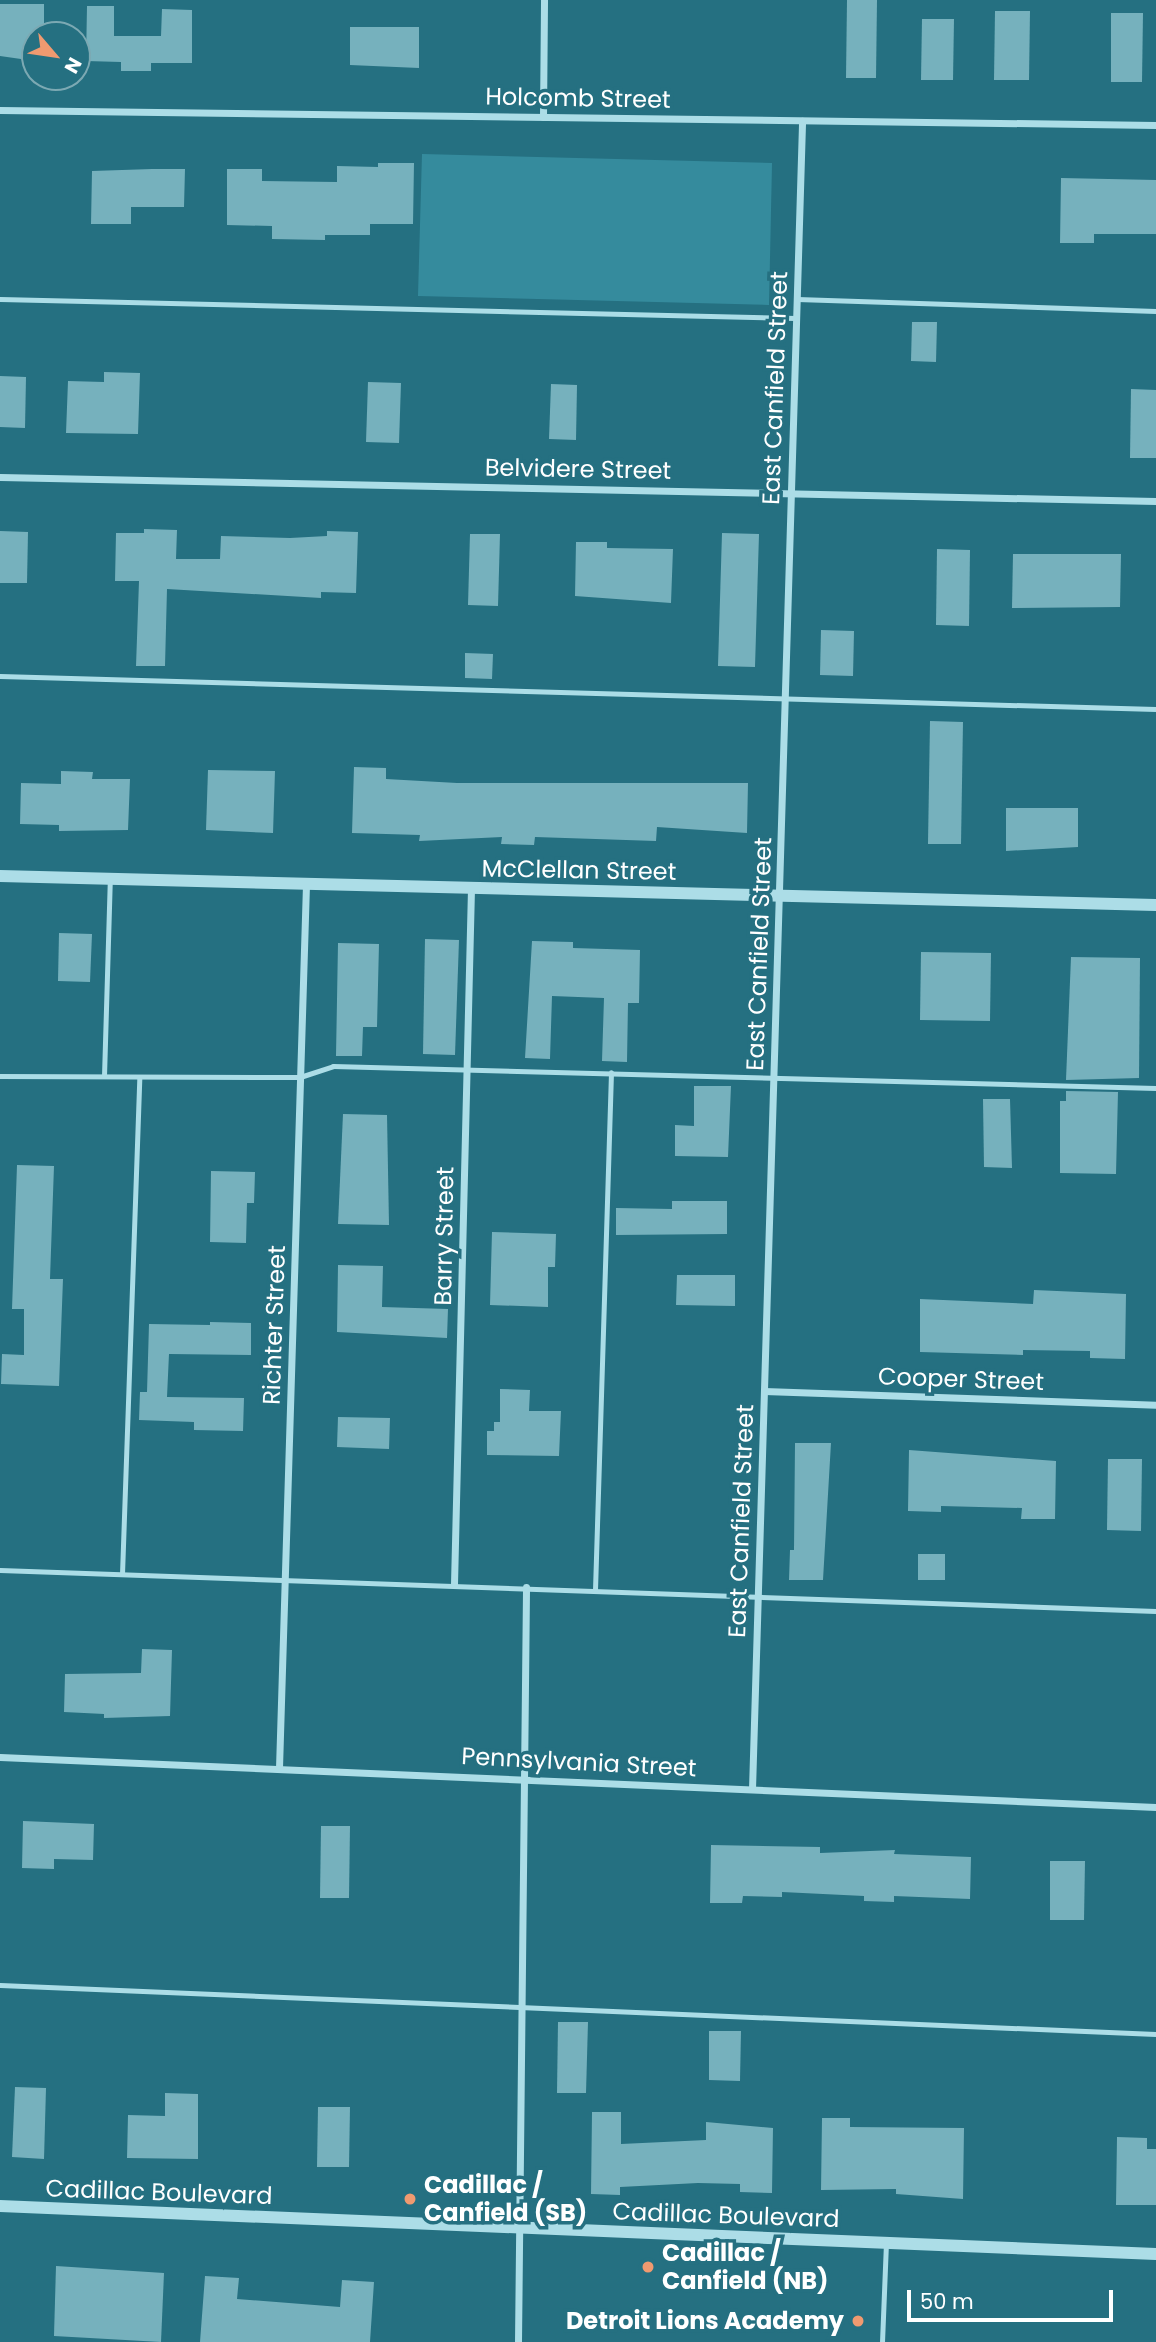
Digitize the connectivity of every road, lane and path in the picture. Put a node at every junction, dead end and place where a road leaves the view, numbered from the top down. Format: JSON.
{"nodes":[{"id":1,"x":544,"y":0,"type":"edge"},
{"id":2,"x":0,"y":110,"type":"edge"},
{"id":3,"x":543,"y":117,"type":"junction"},
{"id":4,"x":802,"y":121,"type":"junction"},
{"id":5,"x":1156,"y":125,"type":"edge"},
{"id":6,"x":0,"y":299,"type":"edge"},
{"id":7,"x":797,"y":299,"type":"junction"},
{"id":8,"x":1156,"y":310,"type":"edge"},
{"id":9,"x":796,"y":318,"type":"junction"},
{"id":10,"x":0,"y":477,"type":"edge"},
{"id":11,"x":792,"y":492,"type":"junction"},
{"id":12,"x":1156,"y":502,"type":"edge"},
{"id":13,"x":0,"y":677,"type":"edge"},
{"id":14,"x":785,"y":697,"type":"junction"},
{"id":15,"x":1156,"y":709,"type":"edge"},
{"id":16,"x":0,"y":876,"type":"edge"},
{"id":17,"x":110,"y":879,"type":"junction"},
{"id":18,"x":306,"y":883,"type":"junction"},
{"id":19,"x":471,"y":888,"type":"junction"},
{"id":20,"x":779,"y":895,"type":"junction"},
{"id":21,"x":1156,"y":905,"type":"edge"},
{"id":22,"x":467,"y":1069,"type":"junction"},
{"id":23,"x":611,"y":1072,"type":"junction"},
{"id":24,"x":0,"y":1076,"type":"edge"},
{"id":25,"x":104,"y":1076,"type":"junction"},
{"id":26,"x":139,"y":1077,"type":"junction"},
{"id":27,"x":300,"y":1077,"type":"junction"},
{"id":28,"x":775,"y":1077,"type":"junction"},
{"id":29,"x":1156,"y":1088,"type":"edge"},
{"id":30,"x":764,"y":1391,"type":"junction"},
{"id":31,"x":1156,"y":1405,"type":"edge"},
{"id":32,"x":0,"y":1570,"type":"edge"},
{"id":33,"x":122,"y":1573,"type":"junction"},
{"id":34,"x":285,"y":1580,"type":"junction"},
{"id":35,"x":454,"y":1584,"type":"junction"},
{"id":36,"x":526,"y":1587,"type":"junction"},
{"id":37,"x":595,"y":1590,"type":"junction"},
{"id":38,"x":758,"y":1596,"type":"junction"},
{"id":39,"x":1156,"y":1611,"type":"edge"},
{"id":40,"x":0,"y":1757,"type":"edge"},
{"id":41,"x":279,"y":1768,"type":"junction"},
{"id":42,"x":521,"y":1779,"type":"junction"},
{"id":43,"x":752,"y":1789,"type":"junction"},
{"id":44,"x":1156,"y":1807,"type":"edge"},
{"id":45,"x":0,"y":1985,"type":"edge"},
{"id":46,"x":522,"y":2006,"type":"junction"},
{"id":47,"x":1156,"y":2034,"type":"edge"},
{"id":48,"x":0,"y":2206,"type":"edge"},
{"id":49,"x":522,"y":2228,"type":"junction"},
{"id":50,"x":886,"y":2243,"type":"junction"},
{"id":51,"x":1156,"y":2254,"type":"edge"},
{"id":52,"x":518,"y":2342,"type":"edge"},
{"id":53,"x":883,"y":2342,"type":"edge"}],
"edges":[{"from":1,"to":3,"type":"street"},
{"from":2,"to":3,"type":"street","name":"Holcomb Street"},
{"from":3,"to":4,"type":"street","name":"Holcomb Street"},
{"from":4,"to":5,"type":"street","name":"Holcomb Street"},
{"from":4,"to":7,"type":"street","name":"East Canfield Street"},
{"from":6,"to":9,"type":"lane"},
{"from":7,"to":8,"type":"lane"},
{"from":7,"to":9,"type":"street","name":"East Canfield Street"},
{"from":9,"to":11,"type":"street","name":"East Canfield Street"},
{"from":10,"to":11,"type":"street","name":"Belvidere Street"},
{"from":11,"to":12,"type":"street","name":"Belvidere Street"},
{"from":11,"to":14,"type":"street","name":"East Canfield Street"},
{"from":13,"to":14,"type":"lane"},
{"from":14,"to":15,"type":"lane"},
{"from":14,"to":20,"type":"street","name":"East Canfield Street"},
{"from":16,"to":17,"type":"street","name":"McClellan Street"},
{"from":17,"to":18,"type":"street","name":"McClellan Street"},
{"from":17,"to":25,"type":"lane"},
{"from":18,"to":19,"type":"street","name":"McClellan Street"},
{"from":18,"to":27,"type":"street","name":"Richter Street"},
{"from":19,"to":20,"type":"street","name":"McClellan Street"},
{"from":19,"to":22,"type":"street","name":"Barry Street"},
{"from":20,"to":21,"type":"street","name":"McClellan Street"},
{"from":20,"to":28,"type":"street","name":"East Canfield Street"},
{"from":22,"to":23,"type":"lane"},
{"from":22,"to":27,"type":"lane"},
{"from":22,"to":35,"type":"street","name":"Barry Street"},
{"from":23,"to":28,"type":"lane"},
{"from":23,"to":37,"type":"lane"},
{"from":24,"to":25,"type":"lane"},
{"from":25,"to":26,"type":"lane"},
{"from":26,"to":27,"type":"lane"},
{"from":26,"to":33,"type":"lane"},
{"from":27,"to":34,"type":"street","name":"Richter Street"},
{"from":28,"to":29,"type":"lane"},
{"from":28,"to":30,"type":"street","name":"East Canfield Street"},
{"from":30,"to":31,"type":"street","name":"Cooper Street"},
{"from":30,"to":38,"type":"street","name":"East Canfield Street"},
{"from":32,"to":33,"type":"lane"},
{"from":33,"to":34,"type":"lane"},
{"from":34,"to":35,"type":"lane"},
{"from":34,"to":41,"type":"street","name":"Richter Street"},
{"from":35,"to":36,"type":"lane"},
{"from":36,"to":37,"type":"lane"},
{"from":36,"to":42,"type":"street"},
{"from":37,"to":38,"type":"lane"},
{"from":38,"to":39,"type":"lane"},
{"from":38,"to":43,"type":"street","name":"East Canfield Street"},
{"from":40,"to":41,"type":"street","name":"Pennsylvania Street"},
{"from":41,"to":42,"type":"street","name":"Pennsylvania Street"},
{"from":42,"to":43,"type":"street","name":"Pennsylvania Street"},
{"from":42,"to":46,"type":"street"},
{"from":43,"to":44,"type":"street","name":"Pennsylvania Street"},
{"from":45,"to":46,"type":"lane"},
{"from":46,"to":47,"type":"lane"},
{"from":46,"to":49,"type":"street"},
{"from":48,"to":49,"type":"street","name":"Cadillac Boulevard"},
{"from":49,"to":50,"type":"street","name":"Cadillac Boulevard"},
{"from":49,"to":52,"type":"street"},
{"from":50,"to":51,"type":"street","name":"Cadillac Boulevard"},
{"from":50,"to":53,"type":"lane"}]}
